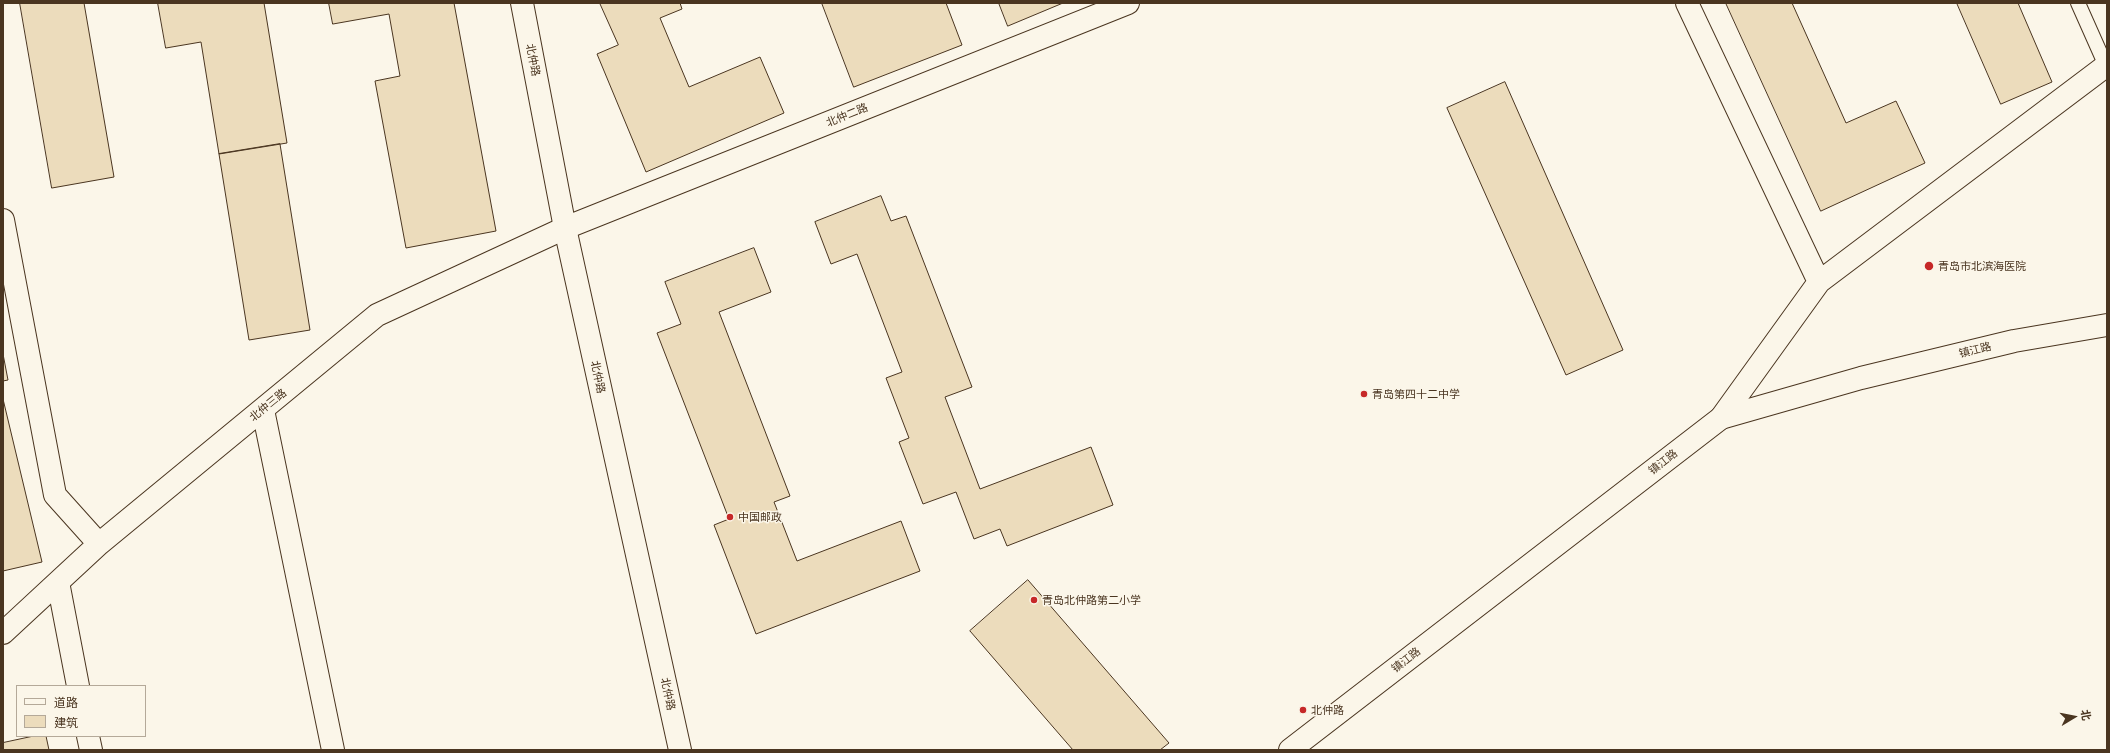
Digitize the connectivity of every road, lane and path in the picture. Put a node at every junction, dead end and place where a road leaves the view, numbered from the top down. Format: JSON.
{"nodes":[{"id":1,"x":522,"y":3,"type":"edge"},
{"id":2,"x":1128,"y":3,"type":"edge"},
{"id":3,"x":1687,"y":3,"type":"edge"},
{"id":4,"x":2078,"y":3,"type":"edge"},
{"id":5,"x":2106,"y":65,"type":"edge"},
{"id":6,"x":3,"y":220,"type":"edge"},
{"id":7,"x":565,"y":228,"type":"junction"},
{"id":8,"x":1819,"y":282,"type":"junction"},
{"id":9,"x":2107,"y":325,"type":"edge"},
{"id":10,"x":263,"y":410,"type":"junction"},
{"id":11,"x":1721,"y":418,"type":"junction"},
{"id":12,"x":99,"y":544,"type":"junction"},
{"id":13,"x":58,"y":582,"type":"junction"},
{"id":14,"x":3,"y":633,"type":"edge"},
{"id":15,"x":78,"y":685,"type":"edge"},
{"id":16,"x":88,"y":737,"type":"edge"},
{"id":17,"x":91,"y":750,"type":"edge"},
{"id":18,"x":333,"y":750,"type":"edge"},
{"id":19,"x":680,"y":750,"type":"edge"},
{"id":20,"x":1290,"y":750,"type":"edge"}],
"edges":[{"from":1,"to":7,"type":"street","name":"北仲路"},
{"from":2,"to":7,"type":"street","name":"北仲二路"},
{"from":3,"to":8,"type":"street"},
{"from":4,"to":5,"type":"lane"},
{"from":5,"to":8,"type":"street"},
{"from":6,"to":12,"type":"street"},
{"from":7,"to":10,"type":"street","name":"北仲三路"},
{"from":7,"to":19,"type":"street","name":"北仲路"},
{"from":8,"to":11,"type":"street"},
{"from":9,"to":11,"type":"street","name":"镇江路"},
{"from":10,"to":12,"type":"street","name":"北仲三路"},
{"from":10,"to":18,"type":"street"},
{"from":11,"to":20,"type":"street","name":"镇江路"},
{"from":12,"to":13,"type":"street","name":"北仲三路"},
{"from":13,"to":14,"type":"street","name":"北仲三路"},
{"from":13,"to":15,"type":"street"},
{"from":16,"to":17,"type":"street"}]}
